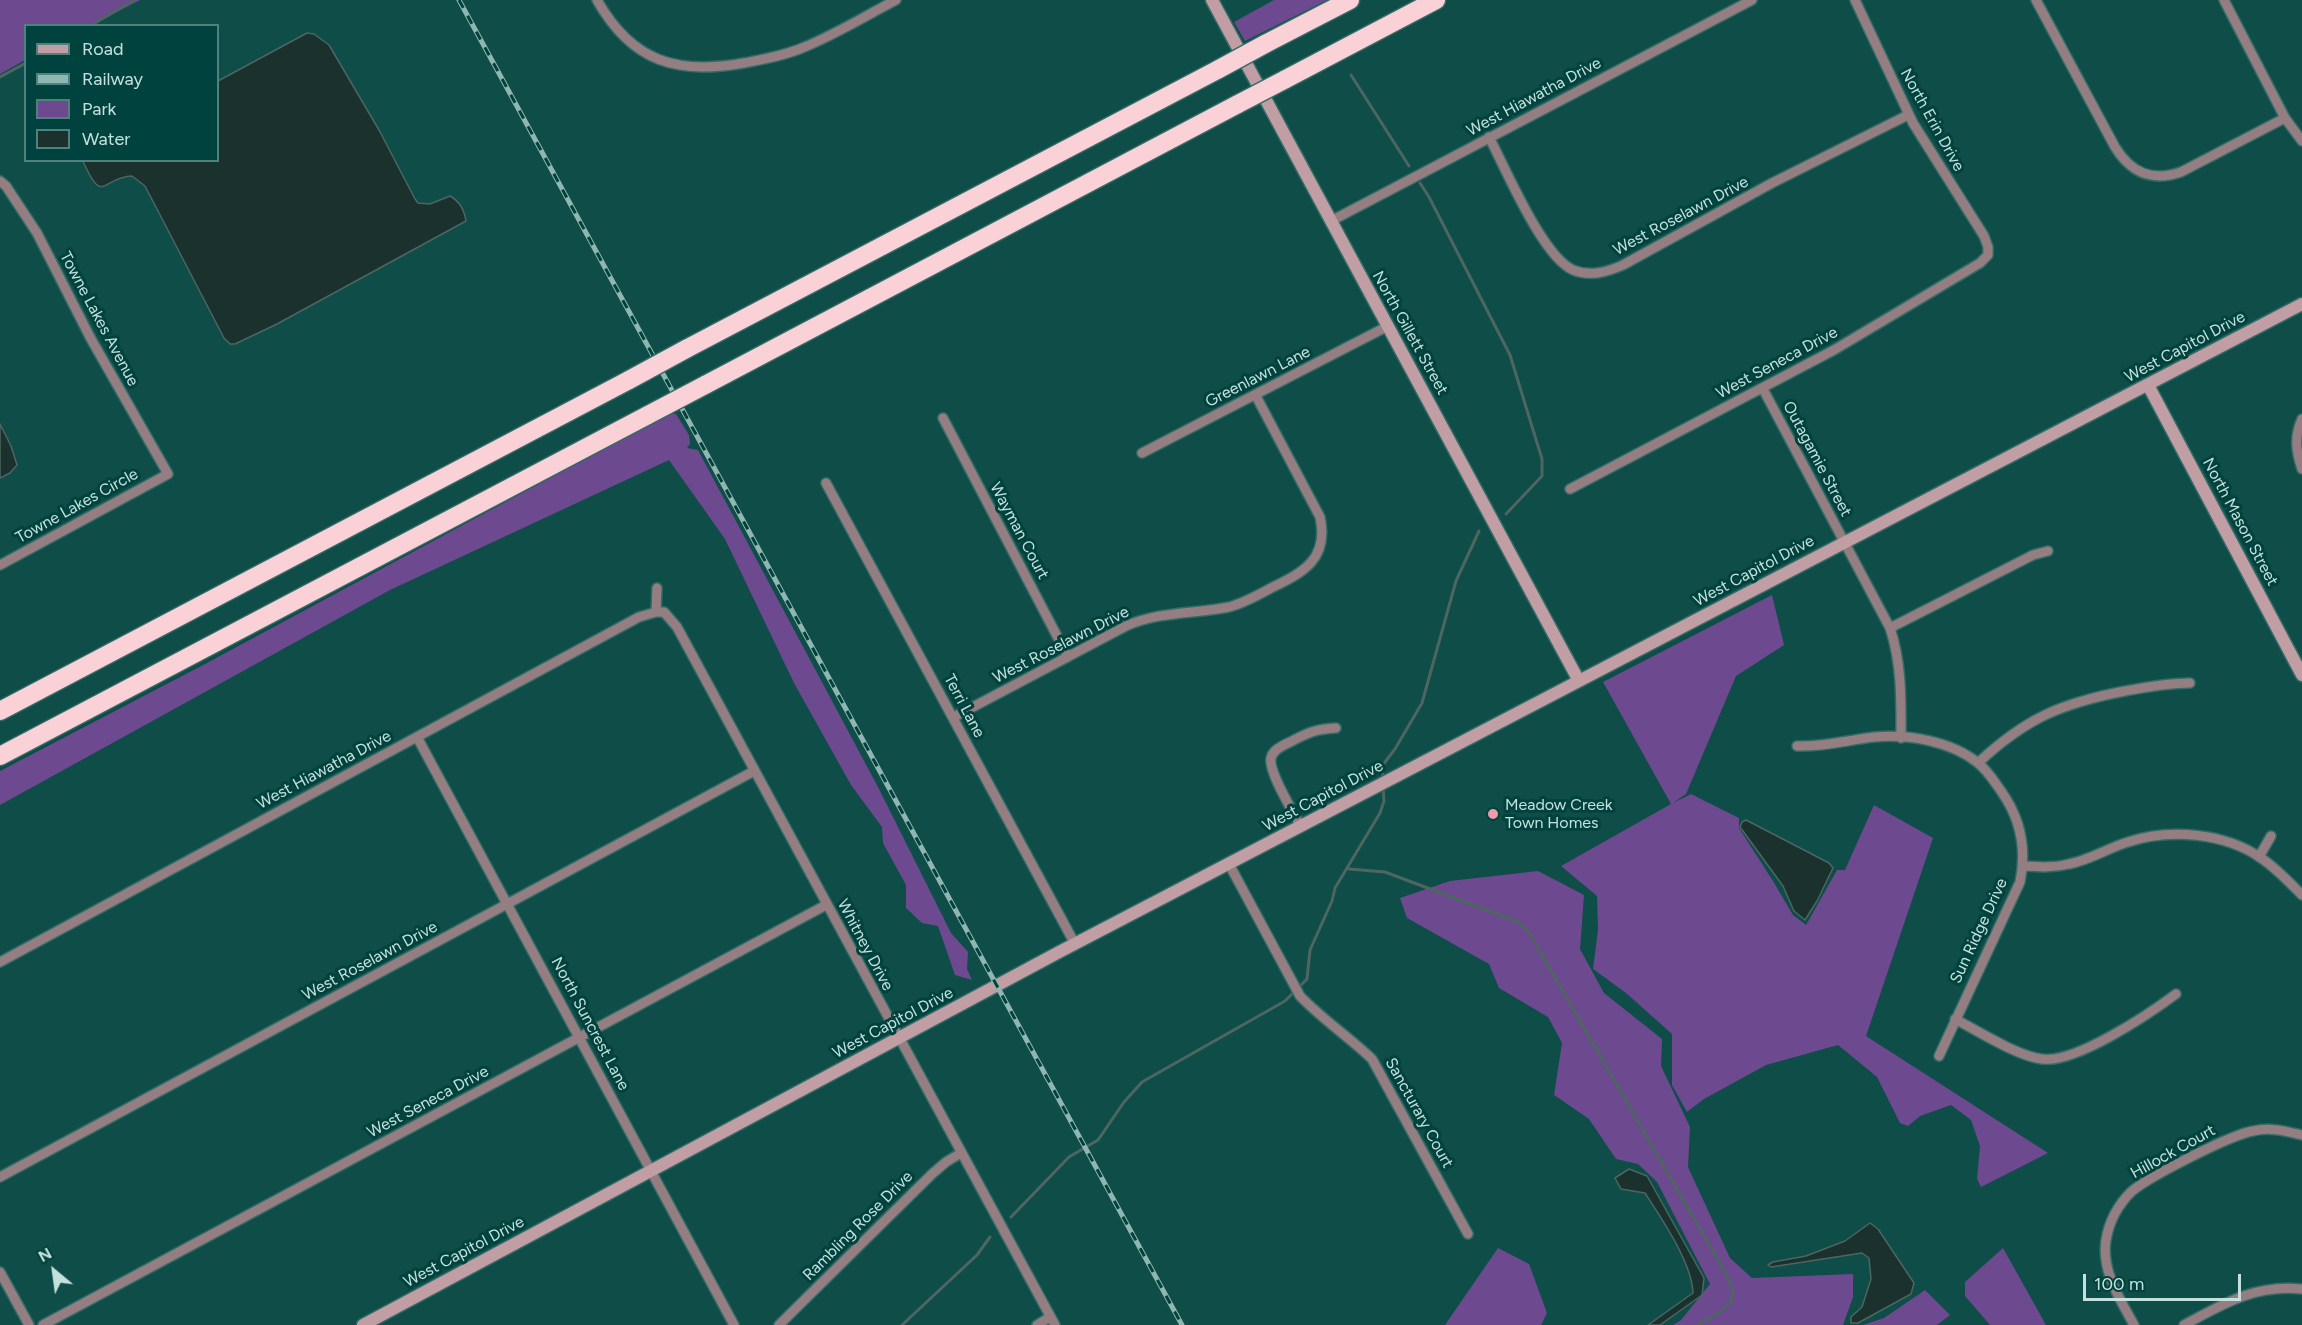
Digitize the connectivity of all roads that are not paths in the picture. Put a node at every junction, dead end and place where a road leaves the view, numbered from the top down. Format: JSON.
{"nodes":[{"id":1,"x":597,"y":0,"type":"edge"},
{"id":2,"x":896,"y":0,"type":"edge"},
{"id":3,"x":1212,"y":0,"type":"edge"},
{"id":4,"x":1350,"y":0,"type":"edge"},
{"id":5,"x":1436,"y":0,"type":"edge"},
{"id":6,"x":1752,"y":0,"type":"edge"},
{"id":7,"x":1855,"y":0,"type":"edge"},
{"id":8,"x":2036,"y":0,"type":"edge"},
{"id":9,"x":2224,"y":0,"type":"edge"},
{"id":10,"x":1908,"y":115,"type":"junction"},
{"id":11,"x":2285,"y":118,"type":"junction"},
{"id":12,"x":1489,"y":137,"type":"junction"},
{"id":13,"x":2302,"y":141,"type":"edge"},
{"id":14,"x":0,"y":181,"type":"edge"},
{"id":15,"x":1331,"y":221,"type":"junction"},
{"id":16,"x":1989,"y":251,"type":"joint"},
{"id":17,"x":2302,"y":304,"type":"edge"},
{"id":18,"x":1388,"y":326,"type":"junction"},
{"id":19,"x":2148,"y":385,"type":"junction"},
{"id":20,"x":1763,"y":389,"type":"junction"},
{"id":21,"x":1256,"y":396,"type":"junction"},
{"id":22,"x":944,"y":418,"type":"dead end"},
{"id":23,"x":2302,"y":419,"type":"edge"},
{"id":24,"x":1142,"y":453,"type":"dead end"},
{"id":25,"x":2302,"y":469,"type":"edge"},
{"id":26,"x":168,"y":474,"type":"joint"},
{"id":27,"x":826,"y":483,"type":"dead end"},
{"id":28,"x":1570,"y":489,"type":"dead end"},
{"id":29,"x":1844,"y":543,"type":"junction"},
{"id":30,"x":2048,"y":551,"type":"dead end"},
{"id":31,"x":0,"y":565,"type":"edge"},
{"id":32,"x":657,"y":588,"type":"dead end"},
{"id":33,"x":660,"y":612,"type":"junction"},
{"id":34,"x":1890,"y":628,"type":"junction"},
{"id":35,"x":1068,"y":657,"type":"junction"},
{"id":36,"x":2302,"y":675,"type":"edge"},
{"id":37,"x":1579,"y":681,"type":"junction"},
{"id":38,"x":2190,"y":683,"type":"dead end"},
{"id":39,"x":0,"y":711,"type":"edge"},
{"id":40,"x":954,"y":717,"type":"junction"},
{"id":41,"x":1336,"y":728,"type":"dead end"},
{"id":42,"x":417,"y":737,"type":"junction"},
{"id":43,"x":1900,"y":738,"type":"junction"},
{"id":44,"x":1797,"y":746,"type":"dead end"},
{"id":45,"x":0,"y":756,"type":"edge"},
{"id":46,"x":1978,"y":763,"type":"junction"},
{"id":47,"x":754,"y":771,"type":"junction"},
{"id":48,"x":1301,"y":826,"type":"junction"},
{"id":49,"x":2271,"y":836,"type":"dead end"},
{"id":50,"x":2259,"y":857,"type":"junction"},
{"id":51,"x":1229,"y":864,"type":"junction"},
{"id":52,"x":2023,"y":866,"type":"junction"},
{"id":53,"x":2302,"y":895,"type":"edge"},
{"id":54,"x":508,"y":904,"type":"junction"},
{"id":55,"x":826,"y":905,"type":"junction"},
{"id":56,"x":1075,"y":944,"type":"junction"},
{"id":57,"x":0,"y":962,"type":"edge"},
{"id":58,"x":2176,"y":994,"type":"dead end"},
{"id":59,"x":1955,"y":1019,"type":"junction"},
{"id":60,"x":580,"y":1037,"type":"junction"},
{"id":61,"x":898,"y":1038,"type":"junction"},
{"id":62,"x":1939,"y":1056,"type":"dead end"},
{"id":63,"x":2302,"y":1135,"type":"edge"},
{"id":64,"x":961,"y":1153,"type":"junction"},
{"id":65,"x":651,"y":1171,"type":"junction"},
{"id":66,"x":0,"y":1177,"type":"edge"},
{"id":67,"x":1468,"y":1234,"type":"dead end"},
{"id":68,"x":0,"y":1272,"type":"edge"},
{"id":69,"x":2302,"y":1289,"type":"edge"},
{"id":70,"x":1053,"y":1321,"type":"edge"},
{"id":71,"x":28,"y":1325,"type":"edge"},
{"id":72,"x":43,"y":1325,"type":"edge"},
{"id":73,"x":363,"y":1325,"type":"edge"},
{"id":74,"x":734,"y":1325,"type":"edge"},
{"id":75,"x":779,"y":1325,"type":"edge"},
{"id":76,"x":1036,"y":1325,"type":"edge"},
{"id":77,"x":2134,"y":1325,"type":"edge"},
{"id":78,"x":2184,"y":1325,"type":"edge"}],
"edges":[{"from":1,"to":2,"type":"street"},
{"from":3,"to":15,"type":"street","name":"North Gillett Street"},
{"from":4,"to":39,"type":"highway","bridge":true},
{"from":5,"to":45,"type":"highway","bridge":true},
{"from":6,"to":12,"type":"street","name":"West Hiawatha Drive"},
{"from":7,"to":10,"type":"street","name":"North Erin Drive"},
{"from":8,"to":11,"type":"street"},
{"from":9,"to":11,"type":"street"},
{"from":10,"to":12,"type":"street","name":"West Roselawn Drive"},
{"from":10,"to":16,"type":"street","name":"North Erin Drive"},
{"from":11,"to":13,"type":"street"},
{"from":12,"to":15,"type":"street","name":"West Hiawatha Drive"},
{"from":14,"to":26,"type":"street","name":"Towne Lakes Avenue"},
{"from":15,"to":18,"type":"street","name":"North Gillett Street"},
{"from":16,"to":20,"type":"street","name":"West Seneca Drive"},
{"from":17,"to":19,"type":"street","name":"West Capitol Drive"},
{"from":18,"to":21,"type":"street","name":"Greenlawn Lane"},
{"from":18,"to":37,"type":"street","name":"North Gillett Street"},
{"from":19,"to":29,"type":"street","name":"West Capitol Drive"},
{"from":19,"to":36,"type":"street","name":"North Mason Street"},
{"from":20,"to":28,"type":"street","name":"West Seneca Drive"},
{"from":20,"to":29,"type":"street","name":"Outagamie Street"},
{"from":21,"to":24,"type":"street","name":"Greenlawn Lane"},
{"from":21,"to":35,"type":"street","name":"West Roselawn Drive"},
{"from":22,"to":35,"type":"street","name":"Wayman Court"},
{"from":23,"to":25,"type":"street"},
{"from":26,"to":31,"type":"street","name":"Towne Lakes Circle"},
{"from":27,"to":40,"type":"street","name":"Terri Lane"},
{"from":29,"to":34,"type":"street","name":"Outagamie Street"},
{"from":29,"to":37,"type":"street","name":"West Capitol Drive"},
{"from":30,"to":34,"type":"street"},
{"from":32,"to":33,"type":"street"},
{"from":33,"to":42,"type":"street","name":"West Hiawatha Drive"},
{"from":33,"to":47,"type":"street","name":"Whitney Drive"},
{"from":34,"to":43,"type":"street","name":"Outagamie Street"},
{"from":35,"to":40,"type":"street","name":"West Roselawn Drive"},
{"from":37,"to":48,"type":"street","name":"West Capitol Drive"},
{"from":38,"to":46,"type":"street"},
{"from":40,"to":56,"type":"street","name":"Terri Lane"},
{"from":41,"to":48,"type":"street"},
{"from":42,"to":54,"type":"street","name":"North Suncrest Lane"},
{"from":42,"to":57,"type":"street","name":"West Hiawatha Drive"},
{"from":43,"to":44,"type":"street","name":"Sun Ridge Drive"},
{"from":43,"to":46,"type":"street","name":"Sun Ridge Drive"},
{"from":46,"to":52,"type":"street","name":"Sun Ridge Drive"},
{"from":47,"to":54,"type":"street","name":"West Roselawn Drive"},
{"from":47,"to":55,"type":"street","name":"Whitney Drive"},
{"from":48,"to":51,"type":"street","name":"West Capitol Drive"},
{"from":49,"to":50,"type":"street"},
{"from":50,"to":52,"type":"street"},
{"from":50,"to":53,"type":"street"},
{"from":51,"to":56,"type":"street","name":"West Capitol Drive"},
{"from":51,"to":67,"type":"street","name":"Sancturary Court"},
{"from":52,"to":59,"type":"street","name":"Sun Ridge Drive"},
{"from":54,"to":60,"type":"street","name":"North Suncrest Lane"},
{"from":54,"to":66,"type":"street","name":"West Roselawn Drive"},
{"from":55,"to":60,"type":"street","name":"West Seneca Drive"},
{"from":55,"to":61,"type":"street","name":"Whitney Drive"},
{"from":56,"to":61,"type":"street","name":"West Capitol Drive"},
{"from":58,"to":59,"type":"street"},
{"from":59,"to":62,"type":"street","name":"Sun Ridge Drive"},
{"from":60,"to":65,"type":"street","name":"North Suncrest Lane"},
{"from":60,"to":72,"type":"street","name":"West Seneca Drive"},
{"from":61,"to":64,"type":"street","name":"Whitney Drive"},
{"from":61,"to":65,"type":"street","name":"West Capitol Drive"},
{"from":63,"to":77,"type":"street","name":"Hillock Court"},
{"from":64,"to":70,"type":"street","name":"Whitney Drive"},
{"from":64,"to":75,"type":"street","name":"Rambling Rose Drive"},
{"from":65,"to":73,"type":"street","name":"West Capitol Drive"},
{"from":65,"to":74,"type":"street","name":"North Suncrest Lane"},
{"from":68,"to":71,"type":"street"},
{"from":69,"to":78,"type":"street"},
{"from":70,"to":76,"type":"street"}]}
